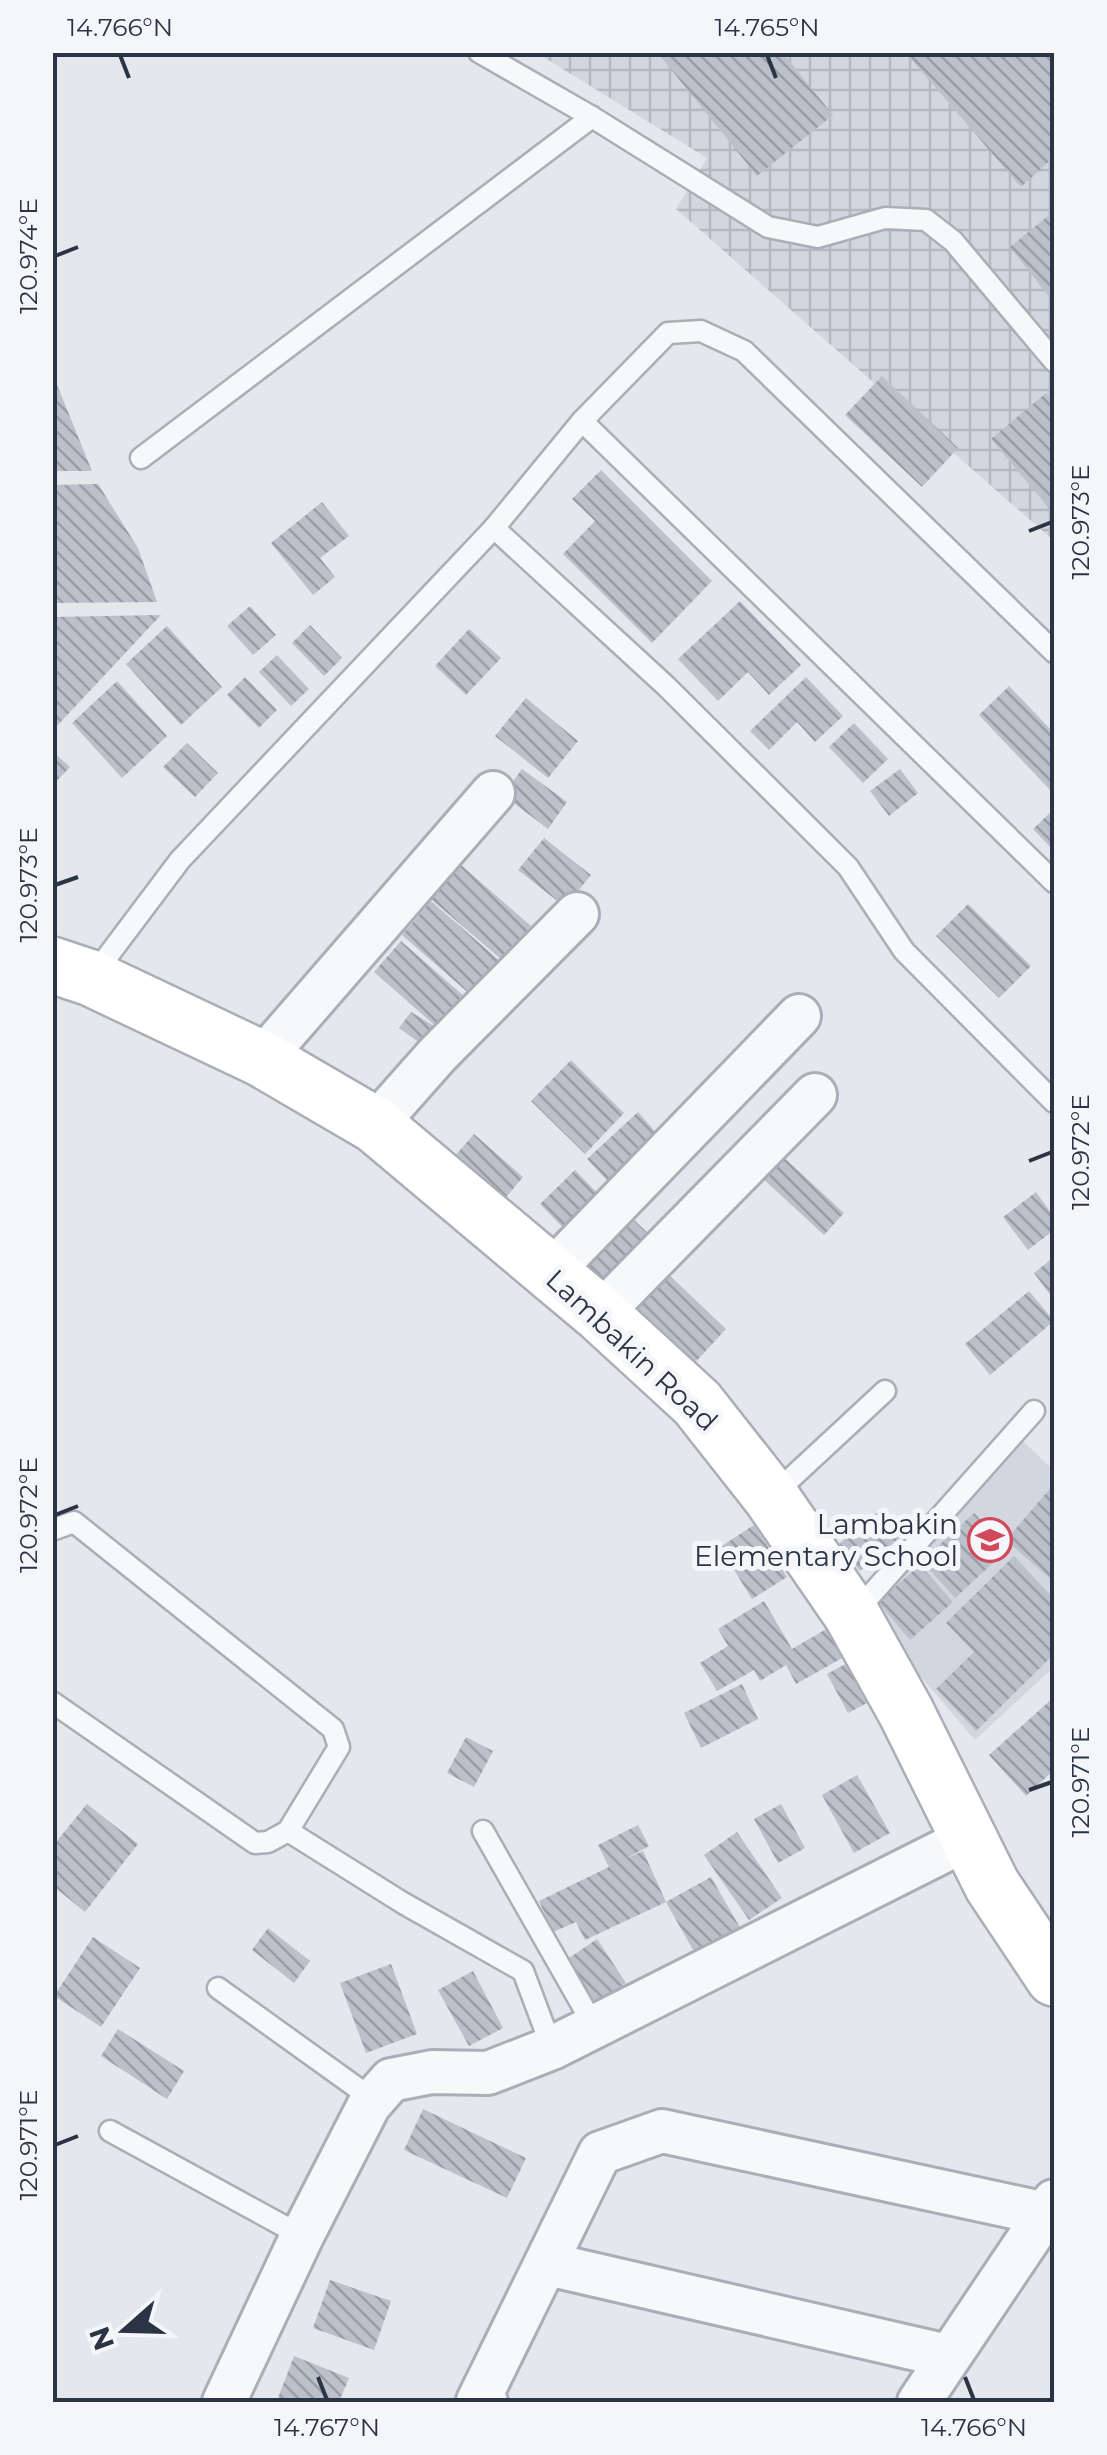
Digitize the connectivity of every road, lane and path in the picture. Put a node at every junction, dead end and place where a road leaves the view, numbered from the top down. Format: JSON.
{"nodes":[{"id":1,"x":479,"y":52,"type":"edge"},
{"id":2,"x":592,"y":116,"type":"junction"},
{"id":3,"x":1054,"y":360,"type":"edge"},
{"id":4,"x":582,"y":421,"type":"junction"},
{"id":5,"x":141,"y":458,"type":"dead end"},
{"id":6,"x":494,"y":528,"type":"junction"},
{"id":7,"x":1054,"y":652,"type":"edge"},
{"id":8,"x":493,"y":792,"type":"dead end"},
{"id":9,"x":1054,"y":882,"type":"edge"},
{"id":10,"x":577,"y":914,"type":"dead end"},
{"id":11,"x":72,"y":972,"type":"edge"},
{"id":12,"x":800,"y":1016,"type":"dead end"},
{"id":13,"x":262,"y":1059,"type":"junction"},
{"id":14,"x":815,"y":1095,"type":"dead end"},
{"id":15,"x":1054,"y":1102,"type":"edge"},
{"id":16,"x":375,"y":1125,"type":"junction"},
{"id":17,"x":551,"y":1272,"type":"junction"},
{"id":18,"x":600,"y":1314,"type":"junction"},
{"id":19,"x":885,"y":1391,"type":"dead end"},
{"id":20,"x":1034,"y":1411,"type":"dead end"},
{"id":21,"x":771,"y":1497,"type":"junction"},
{"id":22,"x":52,"y":1530,"type":"edge"},
{"id":23,"x":852,"y":1615,"type":"junction"},
{"id":24,"x":52,"y":1702,"type":"edge"},
{"id":25,"x":288,"y":1831,"type":"junction"},
{"id":26,"x":483,"y":1831,"type":"dead end"},
{"id":27,"x":969,"y":1838,"type":"junction"},
{"id":28,"x":1054,"y":1978,"type":"edge"},
{"id":29,"x":218,"y":1988,"type":"dead end"},
{"id":30,"x":594,"y":2026,"type":"junction"},
{"id":31,"x":552,"y":2048,"type":"junction"},
{"id":32,"x":369,"y":2104,"type":"junction"},
{"id":33,"x":110,"y":2131,"type":"dead end"},
{"id":34,"x":1050,"y":2207,"type":"edge"},
{"id":35,"x":302,"y":2236,"type":"junction"},
{"id":36,"x":548,"y":2264,"type":"junction"},
{"id":37,"x":948,"y":2356,"type":"junction"},
{"id":38,"x":224,"y":2402,"type":"edge"},
{"id":39,"x":486,"y":2402,"type":"edge"},
{"id":40,"x":919,"y":2402,"type":"edge"}],
"edges":[{"from":1,"to":2,"type":"lane"},
{"from":2,"to":3,"type":"lane"},
{"from":2,"to":5,"type":"lane"},
{"from":4,"to":6,"type":"lane"},
{"from":4,"to":7,"type":"lane"},
{"from":4,"to":9,"type":"lane"},
{"from":6,"to":11,"type":"lane"},
{"from":6,"to":15,"type":"lane"},
{"from":8,"to":13,"type":"street"},
{"from":10,"to":16,"type":"street"},
{"from":11,"to":13,"type":"main road","name":"Lambakin Road"},
{"from":12,"to":17,"type":"street"},
{"from":13,"to":16,"type":"main road","name":"Lambakin Road"},
{"from":14,"to":18,"type":"street"},
{"from":16,"to":17,"type":"main road","name":"Lambakin Road"},
{"from":17,"to":18,"type":"main road","name":"Lambakin Road"},
{"from":18,"to":21,"type":"main road","name":"Lambakin Road"},
{"from":19,"to":21,"type":"lane"},
{"from":20,"to":23,"type":"lane"},
{"from":21,"to":23,"type":"main road","name":"Lambakin Road"},
{"from":22,"to":25,"type":"lane"},
{"from":23,"to":27,"type":"main road","name":"Lambakin Road"},
{"from":24,"to":25,"type":"lane"},
{"from":25,"to":31,"type":"lane"},
{"from":26,"to":30,"type":"lane"},
{"from":27,"to":28,"type":"main road","name":"Lambakin Road"},
{"from":27,"to":30,"type":"street"},
{"from":29,"to":32,"type":"lane"},
{"from":30,"to":31,"type":"street"},
{"from":31,"to":32,"type":"street"},
{"from":32,"to":35,"type":"street"},
{"from":33,"to":35,"type":"lane"},
{"from":34,"to":36,"type":"street"},
{"from":34,"to":37,"type":"street"},
{"from":35,"to":38,"type":"street"},
{"from":36,"to":37,"type":"street"},
{"from":36,"to":39,"type":"street"},
{"from":37,"to":40,"type":"street"}]}
